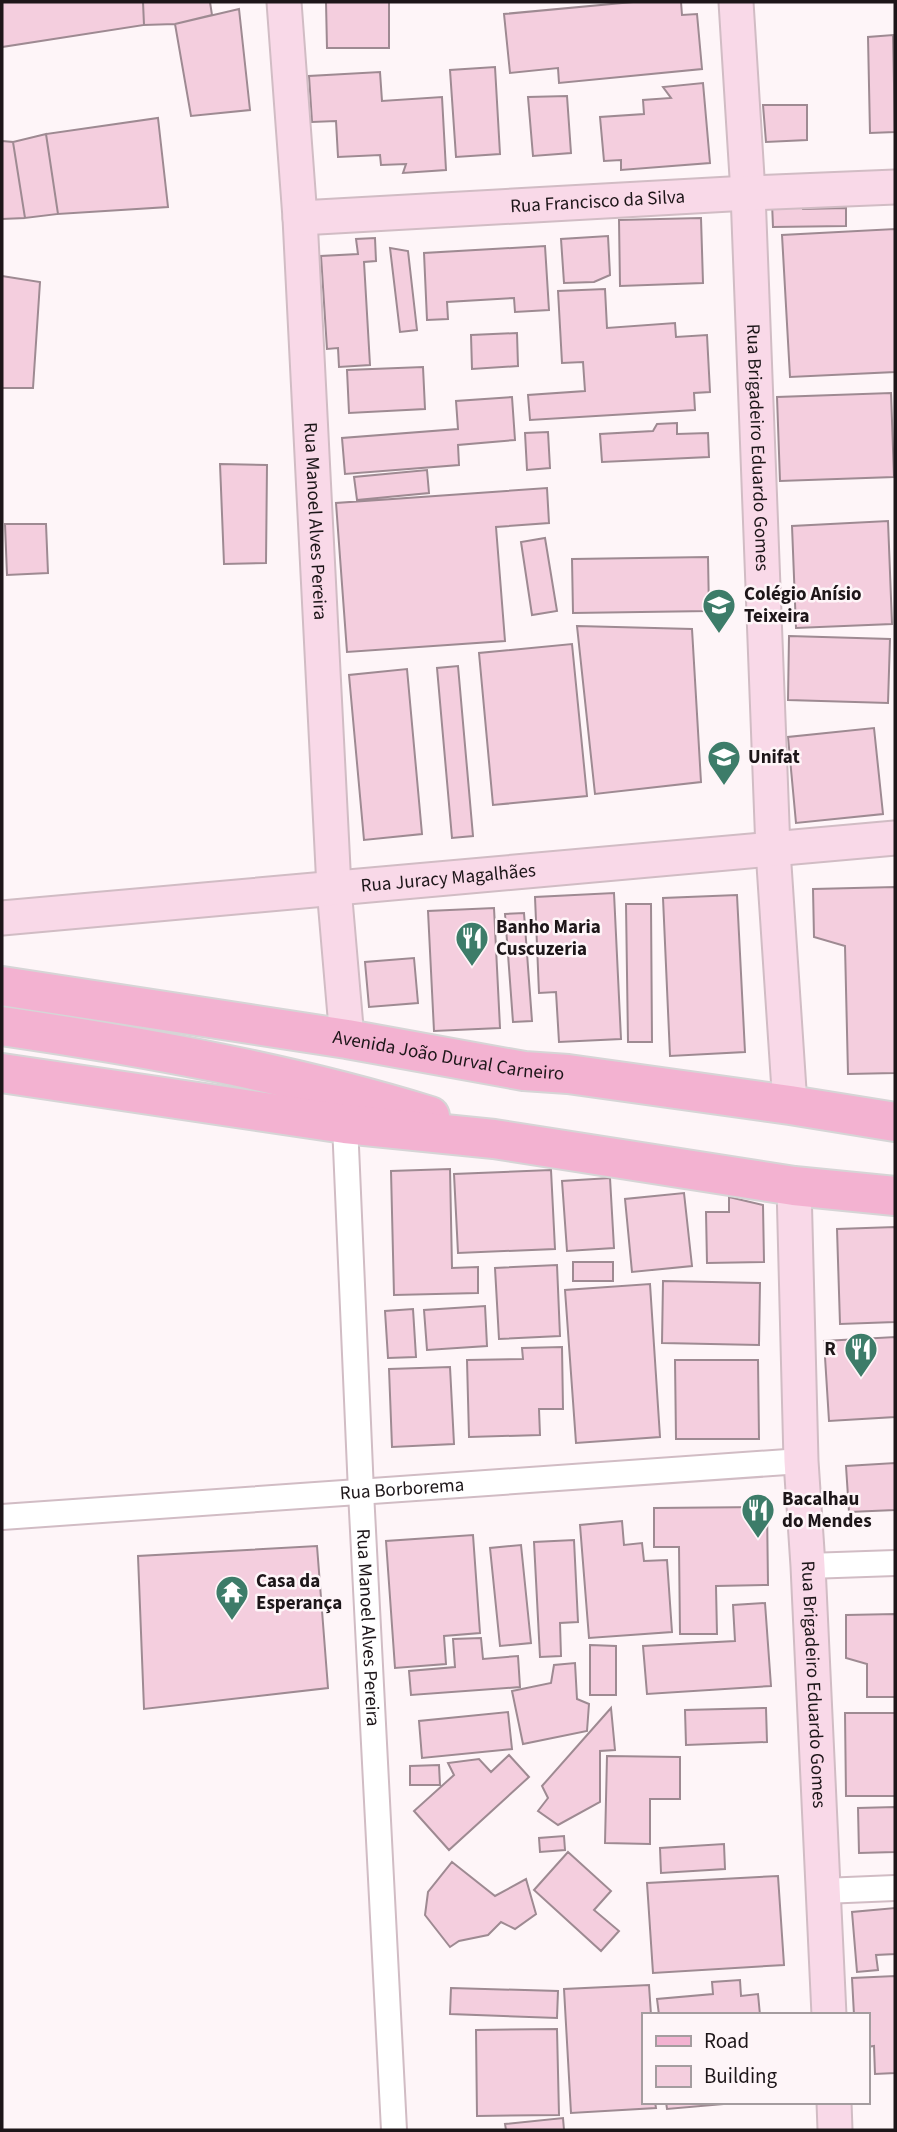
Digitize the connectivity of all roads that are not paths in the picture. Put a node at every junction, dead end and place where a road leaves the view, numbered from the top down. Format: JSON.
{"nodes":[{"id":1,"x":284,"y":2,"type":"edge"},
{"id":2,"x":736,"y":2,"type":"edge"},
{"id":3,"x":895,"y":187,"type":"edge"},
{"id":4,"x":748,"y":193,"type":"junction"},
{"id":5,"x":300,"y":218,"type":"junction"},
{"id":6,"x":895,"y":838,"type":"edge"},
{"id":7,"x":773,"y":850,"type":"junction"},
{"id":8,"x":334,"y":888,"type":"junction"},
{"id":9,"x":2,"y":918,"type":"edge"},
{"id":10,"x":2,"y":986,"type":"edge"},
{"id":11,"x":2,"y":1026,"type":"edge"},
{"id":12,"x":348,"y":1039,"type":"junction"},
{"id":13,"x":498,"y":1066,"type":"junction"},
{"id":14,"x":246,"y":1068,"type":"junction"},
{"id":15,"x":2,"y":1073,"type":"edge"},
{"id":16,"x":790,"y":1105,"type":"junction"},
{"id":17,"x":895,"y":1122,"type":"edge"},
{"id":18,"x":345,"y":1124,"type":"junction"},
{"id":19,"x":494,"y":1139,"type":"junction"},
{"id":20,"x":793,"y":1186,"type":"junction"},
{"id":21,"x":895,"y":1196,"type":"edge"},
{"id":22,"x":801,"y":1461,"type":"junction"},
{"id":23,"x":361,"y":1492,"type":"junction"},
{"id":24,"x":2,"y":1517,"type":"edge"},
{"id":25,"x":895,"y":1563,"type":"edge"},
{"id":26,"x":808,"y":1566,"type":"junction"},
{"id":27,"x":895,"y":1888,"type":"edge"},
{"id":28,"x":823,"y":1891,"type":"junction"},
{"id":29,"x":829,"y":2013,"type":"edge"},
{"id":30,"x":834,"y":2104,"type":"edge"},
{"id":31,"x":394,"y":2130,"type":"edge"},
{"id":32,"x":835,"y":2130,"type":"edge"}],
"edges":[{"from":1,"to":5,"type":"street","name":"Rua Manoel Alves Pereira"},
{"from":2,"to":4,"type":"street","name":"Rua Brigadeiro Eduardo Gomes"},
{"from":3,"to":4,"type":"street","name":"Rua Francisco da Silva"},
{"from":4,"to":5,"type":"street","name":"Rua Francisco da Silva"},
{"from":4,"to":7,"type":"street","name":"Rua Brigadeiro Eduardo Gomes"},
{"from":5,"to":8,"type":"street","name":"Rua Manoel Alves Pereira"},
{"from":6,"to":7,"type":"street","name":"Rua Juracy Magalhães"},
{"from":7,"to":8,"type":"street","name":"Rua Juracy Magalhães"},
{"from":7,"to":16,"type":"street","name":"Rua Brigadeiro Eduardo Gomes"},
{"from":8,"to":9,"type":"street","name":"Rua Juracy Magalhães"},
{"from":8,"to":12,"type":"street","name":"Rua Manoel Alves Pereira"},
{"from":10,"to":12,"type":"main road","name":"Avenida João Durval Carneiro"},
{"from":11,"to":14,"type":"main road"},
{"from":12,"to":13,"type":"main road","name":"Avenida João Durval Carneiro"},
{"from":13,"to":14,"type":"main road"},
{"from":13,"to":16,"type":"main road","name":"Avenida João Durval Carneiro"},
{"from":14,"to":19,"type":"main road"},
{"from":15,"to":18,"type":"main road"},
{"from":16,"to":17,"type":"main road","name":"Avenida João Durval Carneiro"},
{"from":18,"to":19,"type":"main road"},
{"from":18,"to":23,"type":"street","name":"Rua Manoel Alves Pereira"},
{"from":19,"to":20,"type":"main road"},
{"from":20,"to":21,"type":"main road"},
{"from":20,"to":22,"type":"street","name":"Rua Brigadeiro Eduardo Gomes"},
{"from":22,"to":23,"type":"street","name":"Rua Borborema"},
{"from":22,"to":26,"type":"street","name":"Rua Brigadeiro Eduardo Gomes"},
{"from":23,"to":24,"type":"street","name":"Rua Borborema"},
{"from":23,"to":31,"type":"street","name":"Rua Manoel Alves Pereira"},
{"from":25,"to":26,"type":"street"},
{"from":26,"to":28,"type":"street","name":"Rua Brigadeiro Eduardo Gomes"},
{"from":27,"to":28,"type":"street"},
{"from":28,"to":29,"type":"street","name":"Rua Brigadeiro Eduardo Gomes"},
{"from":30,"to":32,"type":"street"}]}
